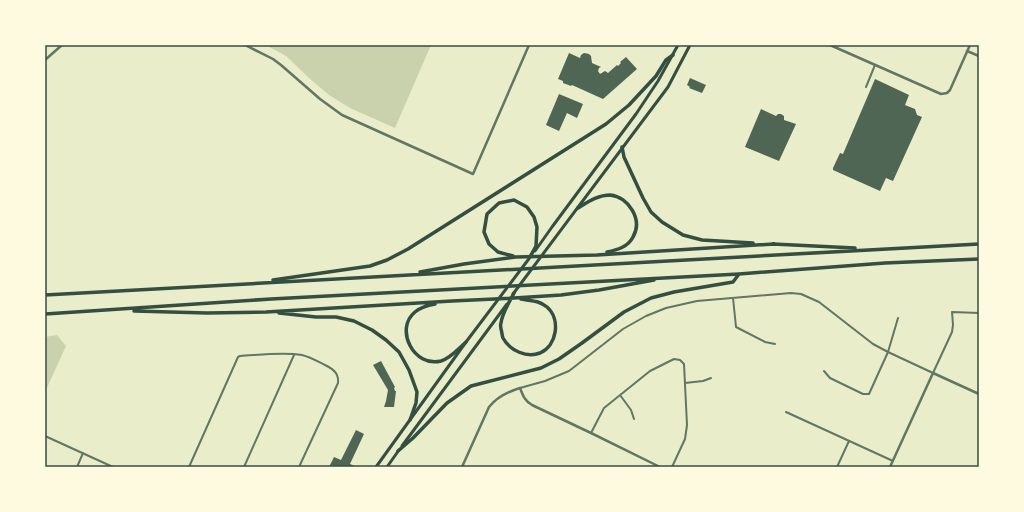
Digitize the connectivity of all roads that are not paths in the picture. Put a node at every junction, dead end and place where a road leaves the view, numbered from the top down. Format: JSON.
{"nodes":[{"id":1,"x":62,"y":45,"type":"edge"},
{"id":2,"x":245,"y":45,"type":"edge"},
{"id":3,"x":529,"y":45,"type":"edge"},
{"id":4,"x":678,"y":45,"type":"edge"},
{"id":5,"x":690,"y":45,"type":"edge"},
{"id":6,"x":830,"y":45,"type":"edge"},
{"id":7,"x":970,"y":45,"type":"edge"},
{"id":8,"x":967,"y":51,"type":"junction"},
{"id":9,"x":673,"y":55,"type":"junction"},
{"id":10,"x":979,"y":56,"type":"edge"},
{"id":11,"x":45,"y":60,"type":"edge"},
{"id":12,"x":876,"y":65,"type":"junction"},
{"id":13,"x":866,"y":87,"type":"dead end"},
{"id":14,"x":622,"y":147,"type":"junction"},
{"id":15,"x":578,"y":208,"type":"junction"},
{"id":16,"x":774,"y":244,"type":"junction"},
{"id":17,"x":979,"y":244,"type":"edge"},
{"id":18,"x":537,"y":246,"type":"junction"},
{"id":19,"x":873,"y":249,"type":"junction"},
{"id":20,"x":597,"y":255,"type":"junction"},
{"id":21,"x":516,"y":257,"type":"junction"},
{"id":22,"x":530,"y":258,"type":"joint"},
{"id":23,"x":979,"y":259,"type":"edge"},
{"id":24,"x":740,"y":274,"type":"junction"},
{"id":25,"x":407,"y":275,"type":"junction"},
{"id":26,"x":670,"y":277,"type":"junction"},
{"id":27,"x":250,"y":284,"type":"junction"},
{"id":28,"x":514,"y":292,"type":"joint"},
{"id":29,"x":45,"y":295,"type":"edge"},
{"id":30,"x":514,"y":298,"type":"junction"},
{"id":31,"x":733,"y":298,"type":"junction"},
{"id":32,"x":452,"y":301,"type":"junction"},
{"id":33,"x":117,"y":310,"type":"junction"},
{"id":34,"x":504,"y":310,"type":"junction"},
{"id":35,"x":266,"y":312,"type":"junction"},
{"id":36,"x":979,"y":313,"type":"edge"},
{"id":37,"x":45,"y":314,"type":"edge"},
{"id":38,"x":898,"y":318,"type":"dead end"},
{"id":39,"x":466,"y":342,"type":"junction"},
{"id":40,"x":775,"y":344,"type":"dead end"},
{"id":41,"x":888,"y":352,"type":"junction"},
{"id":42,"x":294,"y":355,"type":"junction"},
{"id":43,"x":824,"y":371,"type":"dead end"},
{"id":44,"x":933,"y":373,"type":"junction"},
{"id":45,"x":711,"y":378,"type":"dead end"},
{"id":46,"x":685,"y":383,"type":"junction"},
{"id":47,"x":520,"y":388,"type":"junction"},
{"id":48,"x":979,"y":390,"type":"edge"},
{"id":49,"x":978,"y":394,"type":"edge"},
{"id":50,"x":620,"y":395,"type":"junction"},
{"id":51,"x":786,"y":412,"type":"dead end"},
{"id":52,"x":634,"y":419,"type":"dead end"},
{"id":53,"x":410,"y":420,"type":"junction"},
{"id":54,"x":591,"y":433,"type":"junction"},
{"id":55,"x":45,"y":436,"type":"edge"},
{"id":56,"x":849,"y":440,"type":"junction"},
{"id":57,"x":398,"y":451,"type":"junction"},
{"id":58,"x":83,"y":453,"type":"junction"},
{"id":59,"x":893,"y":461,"type":"junction"},
{"id":60,"x":77,"y":467,"type":"edge"},
{"id":61,"x":113,"y":467,"type":"edge"},
{"id":62,"x":189,"y":467,"type":"edge"},
{"id":63,"x":244,"y":467,"type":"edge"},
{"id":64,"x":299,"y":467,"type":"edge"},
{"id":65,"x":376,"y":467,"type":"edge"},
{"id":66,"x":387,"y":467,"type":"edge"},
{"id":67,"x":462,"y":467,"type":"edge"},
{"id":68,"x":660,"y":467,"type":"edge"},
{"id":69,"x":672,"y":467,"type":"edge"},
{"id":70,"x":837,"y":467,"type":"edge"},
{"id":71,"x":890,"y":467,"type":"edge"}],
"edges":[{"from":1,"to":11,"type":"street"},
{"from":2,"to":3,"type":"street"},
{"from":4,"to":9,"type":"main road"},
{"from":5,"to":14,"type":"main road"},
{"from":6,"to":12,"type":"street"},
{"from":7,"to":8,"type":"street"},
{"from":8,"to":10,"type":"street"},
{"from":8,"to":12,"type":"street"},
{"from":9,"to":18,"type":"main road"},
{"from":9,"to":27,"type":"highway"},
{"from":12,"to":13,"type":"street"},
{"from":14,"to":15,"type":"main road"},
{"from":14,"to":16,"type":"highway"},
{"from":15,"to":20,"type":"highway"},
{"from":15,"to":28,"type":"main road"},
{"from":16,"to":19,"type":"highway"},
{"from":16,"to":20,"type":"highway"},
{"from":17,"to":19,"type":"highway"},
{"from":18,"to":21,"type":"highway"},
{"from":18,"to":22,"type":"highway"},
{"from":19,"to":25,"type":"highway"},
{"from":20,"to":21,"type":"highway"},
{"from":21,"to":25,"type":"highway"},
{"from":22,"to":39,"type":"main road"},
{"from":23,"to":24,"type":"highway"},
{"from":24,"to":26,"type":"highway"},
{"from":24,"to":57,"type":"highway"},
{"from":25,"to":27,"type":"highway"},
{"from":26,"to":30,"type":"highway"},
{"from":26,"to":33,"type":"highway"},
{"from":27,"to":29,"type":"highway"},
{"from":28,"to":34,"type":"highway"},
{"from":30,"to":32,"type":"highway"},
{"from":30,"to":34,"type":"highway"},
{"from":31,"to":40,"type":"street"},
{"from":31,"to":41,"type":"street"},
{"from":31,"to":47,"type":"street"},
{"from":32,"to":35,"type":"highway"},
{"from":32,"to":39,"type":"highway"},
{"from":33,"to":35,"type":"highway"},
{"from":33,"to":37,"type":"highway"},
{"from":34,"to":57,"type":"main road"},
{"from":35,"to":53,"type":"highway"},
{"from":36,"to":44,"type":"street"},
{"from":38,"to":41,"type":"street"},
{"from":39,"to":53,"type":"main road"},
{"from":41,"to":43,"type":"street"},
{"from":41,"to":44,"type":"street"},
{"from":42,"to":62,"type":"street"},
{"from":42,"to":63,"type":"street"},
{"from":42,"to":64,"type":"street"},
{"from":44,"to":49,"type":"street"},
{"from":44,"to":59,"type":"street"},
{"from":45,"to":46,"type":"street"},
{"from":46,"to":50,"type":"street"},
{"from":46,"to":69,"type":"street"},
{"from":47,"to":54,"type":"street"},
{"from":47,"to":67,"type":"street"},
{"from":48,"to":49,"type":"street"},
{"from":50,"to":52,"type":"street"},
{"from":50,"to":54,"type":"street"},
{"from":51,"to":56,"type":"street"},
{"from":53,"to":65,"type":"main road"},
{"from":54,"to":68,"type":"street"},
{"from":55,"to":58,"type":"street"},
{"from":56,"to":59,"type":"street"},
{"from":56,"to":70,"type":"street"},
{"from":57,"to":66,"type":"main road"},
{"from":58,"to":60,"type":"street"},
{"from":58,"to":61,"type":"street"},
{"from":59,"to":71,"type":"street"}]}
